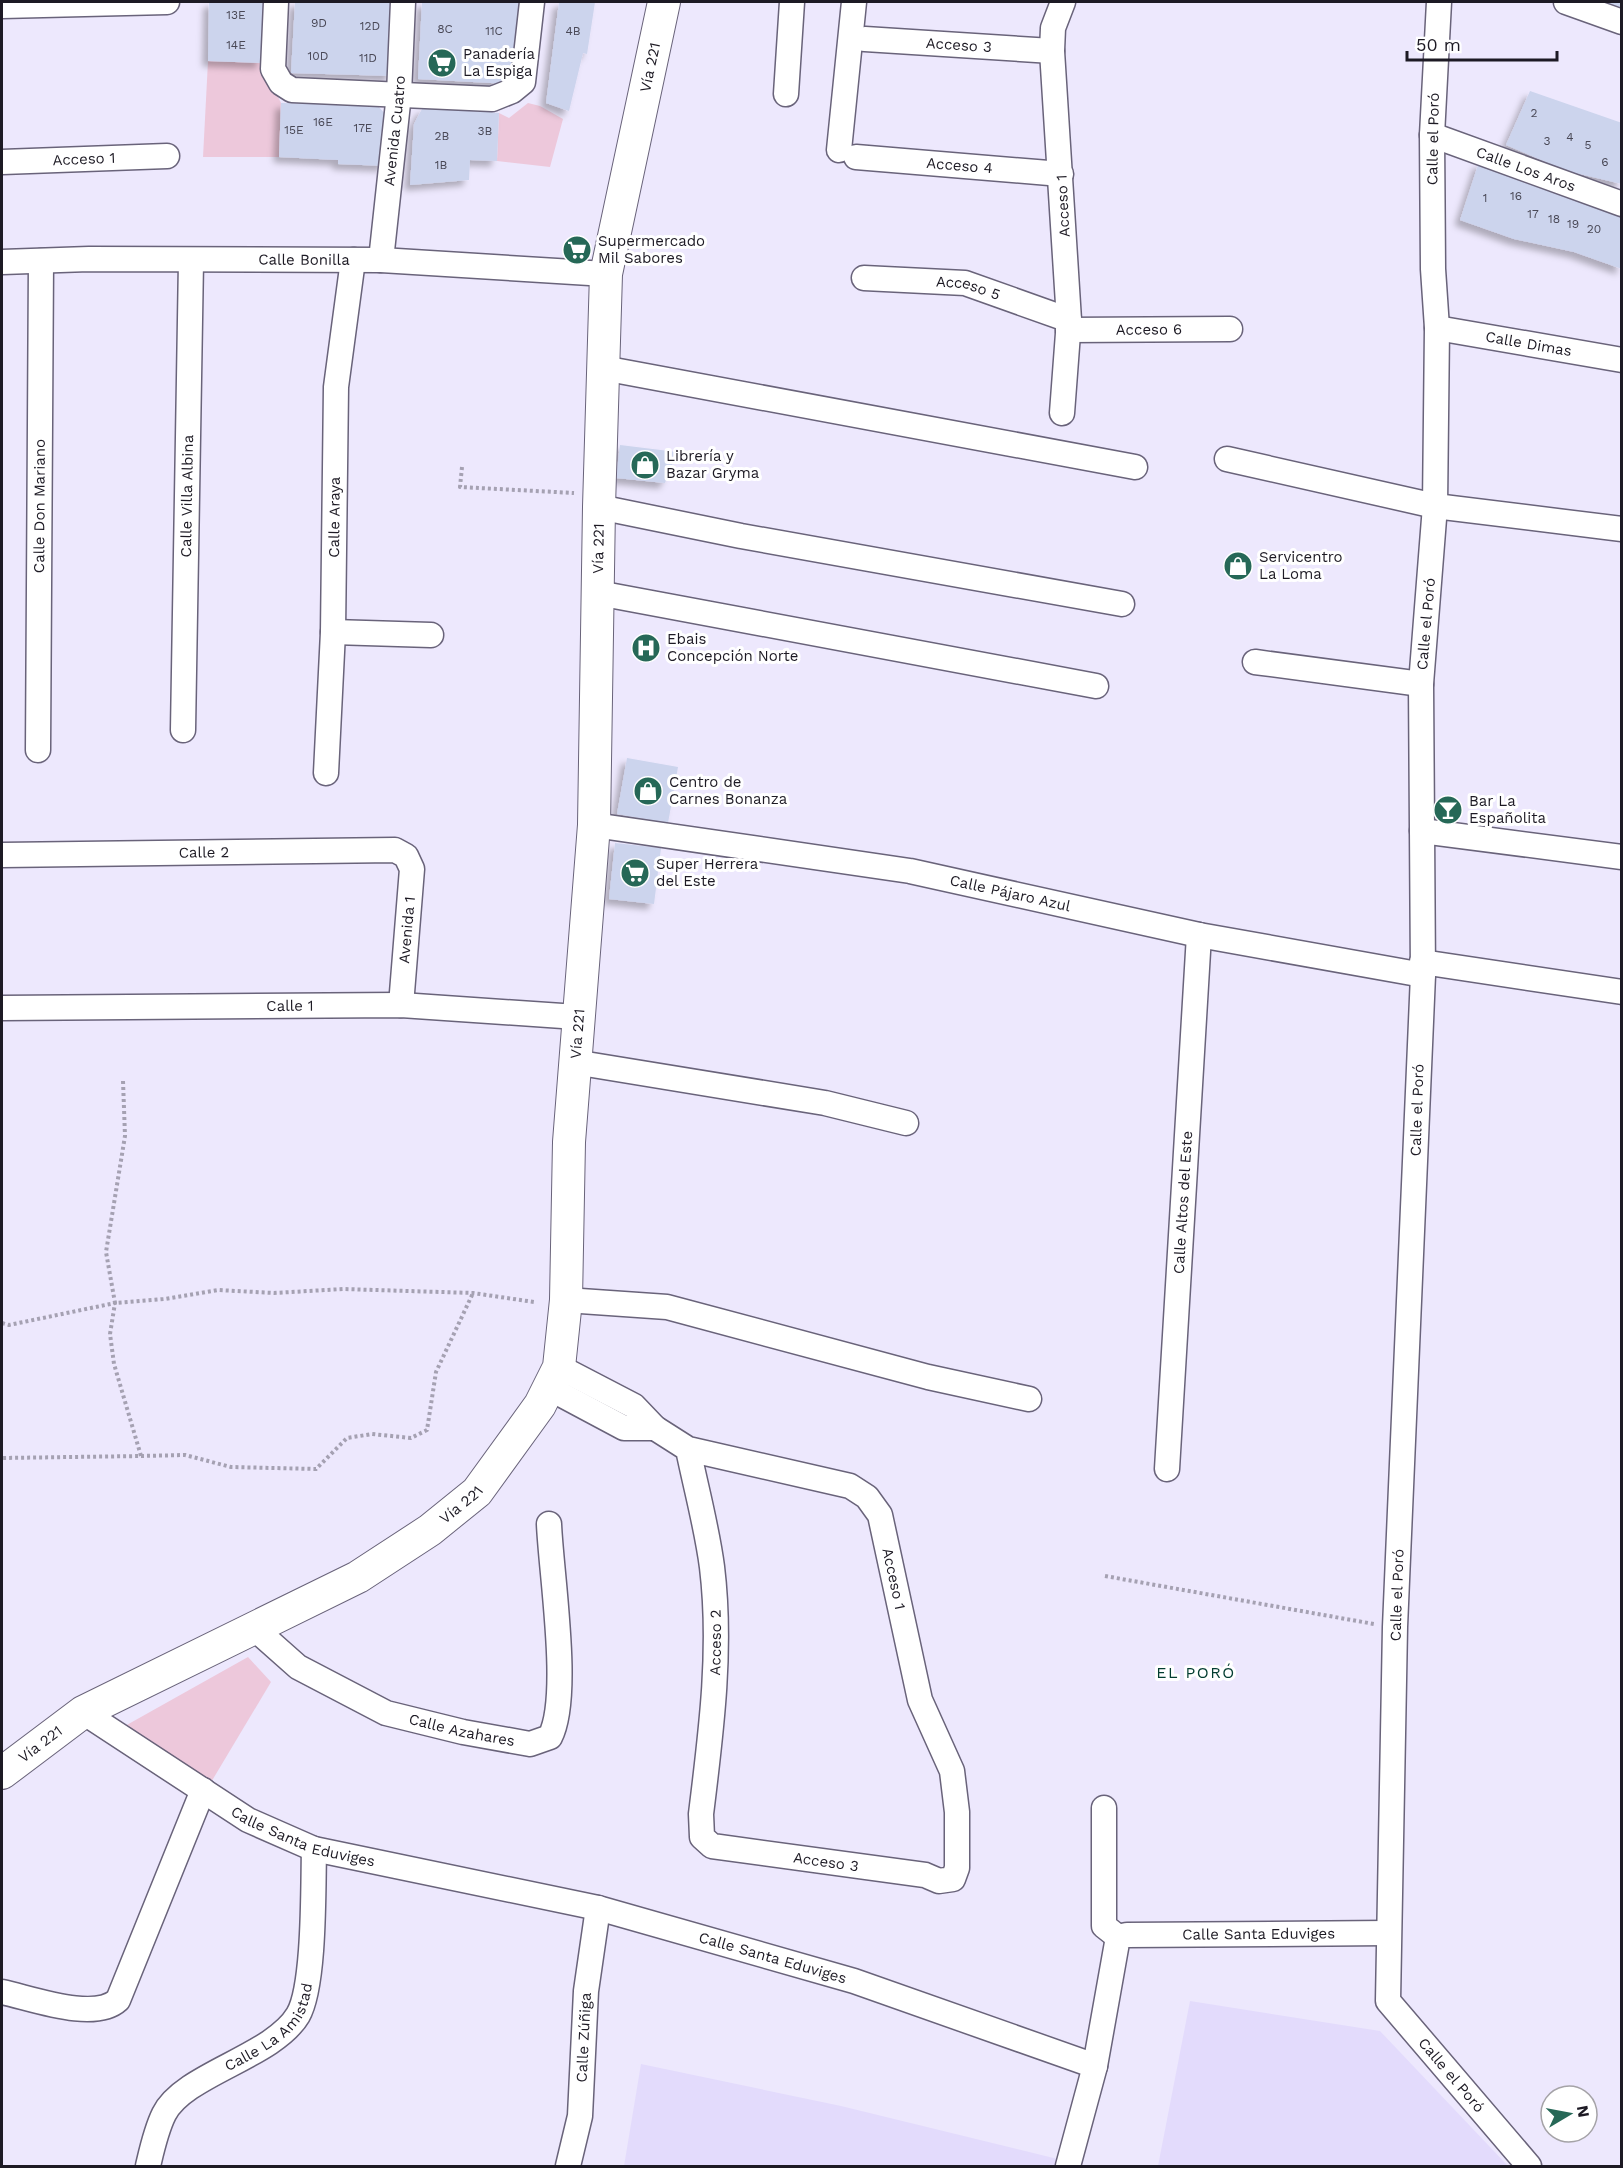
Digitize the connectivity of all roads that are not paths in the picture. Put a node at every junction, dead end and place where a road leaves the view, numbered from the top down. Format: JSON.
{"nodes":[{"id":1,"x":167,"y":2,"type":"edge"},
{"id":2,"x":276,"y":2,"type":"edge"},
{"id":3,"x":403,"y":2,"type":"edge"},
{"id":4,"x":532,"y":2,"type":"edge"},
{"id":5,"x":664,"y":2,"type":"edge"},
{"id":6,"x":792,"y":2,"type":"edge"},
{"id":7,"x":854,"y":2,"type":"edge"},
{"id":8,"x":1062,"y":2,"type":"edge"},
{"id":9,"x":1439,"y":2,"type":"edge"},
{"id":10,"x":1566,"y":2,"type":"edge"},
{"id":11,"x":2,"y":6,"type":"edge"},
{"id":12,"x":1622,"y":22,"type":"edge"},
{"id":13,"x":865,"y":39,"type":"dead end"},
{"id":14,"x":1052,"y":51,"type":"junction"},
{"id":15,"x":399,"y":94,"type":"junction"},
{"id":16,"x":786,"y":94,"type":"dead end"},
{"id":17,"x":1432,"y":135,"type":"junction"},
{"id":18,"x":167,"y":156,"type":"dead end"},
{"id":19,"x":2,"y":162,"type":"edge"},
{"id":20,"x":1061,"y":174,"type":"junction"},
{"id":21,"x":1622,"y":204,"type":"edge"},
{"id":22,"x":353,"y":260,"type":"junction"},
{"id":23,"x":381,"y":260,"type":"junction"},
{"id":24,"x":41,"y":261,"type":"junction"},
{"id":25,"x":191,"y":261,"type":"junction"},
{"id":26,"x":2,"y":262,"type":"edge"},
{"id":27,"x":606,"y":274,"type":"junction"},
{"id":28,"x":864,"y":278,"type":"dead end"},
{"id":29,"x":1068,"y":325,"type":"junction"},
{"id":30,"x":1437,"y":328,"type":"junction"},
{"id":31,"x":1230,"y":329,"type":"dead end"},
{"id":32,"x":1622,"y":360,"type":"edge"},
{"id":33,"x":603,"y":368,"type":"junction"},
{"id":34,"x":1062,"y":413,"type":"dead end"},
{"id":35,"x":1227,"y":459,"type":"dead end"},
{"id":36,"x":1135,"y":467,"type":"dead end"},
{"id":37,"x":599,"y":500,"type":"junction"},
{"id":38,"x":1435,"y":506,"type":"junction"},
{"id":39,"x":1622,"y":529,"type":"edge"},
{"id":40,"x":598,"y":592,"type":"junction"},
{"id":41,"x":1122,"y":604,"type":"dead end"},
{"id":42,"x":333,"y":632,"type":"junction"},
{"id":43,"x":432,"y":634,"type":"dead end"},
{"id":44,"x":1255,"y":662,"type":"dead end"},
{"id":45,"x":1421,"y":684,"type":"junction"},
{"id":46,"x":1096,"y":686,"type":"dead end"},
{"id":47,"x":183,"y":730,"type":"dead end"},
{"id":48,"x":38,"y":750,"type":"dead end"},
{"id":49,"x":326,"y":773,"type":"dead end"},
{"id":50,"x":594,"y":825,"type":"junction"},
{"id":51,"x":1422,"y":831,"type":"junction"},
{"id":52,"x":2,"y":855,"type":"edge"},
{"id":53,"x":406,"y":856,"type":"joint"},
{"id":54,"x":1622,"y":857,"type":"edge"},
{"id":55,"x":1198,"y":935,"type":"junction"},
{"id":56,"x":1423,"y":969,"type":"junction"},
{"id":57,"x":1622,"y":992,"type":"edge"},
{"id":58,"x":400,"y":1005,"type":"junction"},
{"id":59,"x":2,"y":1008,"type":"edge"},
{"id":60,"x":577,"y":1017,"type":"junction"},
{"id":61,"x":574,"y":1062,"type":"junction"},
{"id":62,"x":906,"y":1124,"type":"dead end"},
{"id":63,"x":566,"y":1300,"type":"junction"},
{"id":64,"x":554,"y":1378,"type":"junction"},
{"id":65,"x":1029,"y":1399,"type":"dead end"},
{"id":66,"x":688,"y":1449,"type":"junction"},
{"id":67,"x":1167,"y":1469,"type":"dead end"},
{"id":68,"x":549,"y":1524,"type":"dead end"},
{"id":69,"x":254,"y":1628,"type":"junction"},
{"id":70,"x":83,"y":1712,"type":"junction"},
{"id":71,"x":2,"y":1773,"type":"edge"},
{"id":72,"x":203,"y":1790,"type":"junction"},
{"id":73,"x":1104,"y":1808,"type":"dead end"},
{"id":74,"x":702,"y":1837,"type":"joint"},
{"id":75,"x":314,"y":1849,"type":"junction"},
{"id":76,"x":953,"y":1879,"type":"joint"},
{"id":77,"x":598,"y":1908,"type":"junction"},
{"id":78,"x":1388,"y":1933,"type":"junction"},
{"id":79,"x":1118,"y":1937,"type":"junction"},
{"id":80,"x":2,"y":1992,"type":"edge"},
{"id":81,"x":1095,"y":2066,"type":"junction"},
{"id":82,"x":148,"y":2166,"type":"edge"},
{"id":83,"x":568,"y":2166,"type":"edge"},
{"id":84,"x":1068,"y":2166,"type":"edge"},
{"id":85,"x":1529,"y":2166,"type":"edge"}],
"edges":[{"from":1,"to":11,"type":"street"},
{"from":2,"to":15,"type":"street"},
{"from":3,"to":15,"type":"street","name":"Avenida Cuatro"},
{"from":4,"to":15,"type":"street"},
{"from":5,"to":27,"type":"main road","name":"Vía 221"},
{"from":6,"to":16,"type":"street"},
{"from":7,"to":20,"type":"street","name":"Acceso 4"},
{"from":8,"to":14,"type":"street","name":"Acceso 1"},
{"from":9,"to":17,"type":"street","name":"Calle el Poró"},
{"from":10,"to":12,"type":"street"},
{"from":13,"to":14,"type":"street","name":"Acceso 3"},
{"from":14,"to":20,"type":"street","name":"Acceso 1"},
{"from":15,"to":23,"type":"street","name":"Avenida Cuatro"},
{"from":17,"to":21,"type":"street","name":"Calle Los Aros"},
{"from":17,"to":30,"type":"street","name":"Calle el Poró"},
{"from":18,"to":19,"type":"street","name":"Acceso 1"},
{"from":20,"to":29,"type":"street","name":"Acceso 1"},
{"from":22,"to":23,"type":"street","name":"Calle Bonilla"},
{"from":22,"to":25,"type":"street","name":"Calle Bonilla"},
{"from":22,"to":42,"type":"street","name":"Calle Araya"},
{"from":23,"to":27,"type":"street","name":"Calle Bonilla"},
{"from":24,"to":25,"type":"street","name":"Calle Bonilla"},
{"from":24,"to":26,"type":"street","name":"Calle Bonilla"},
{"from":24,"to":48,"type":"street","name":"Calle Don Mariano"},
{"from":25,"to":47,"type":"street","name":"Calle Villa Albina"},
{"from":27,"to":33,"type":"main road","name":"Vía 221"},
{"from":28,"to":29,"type":"street","name":"Acceso 5"},
{"from":29,"to":31,"type":"street","name":"Acceso 6"},
{"from":29,"to":34,"type":"street","name":"Acceso 1"},
{"from":30,"to":32,"type":"street","name":"Calle Dimas"},
{"from":30,"to":38,"type":"street","name":"Calle el Poró"},
{"from":33,"to":36,"type":"street"},
{"from":33,"to":37,"type":"main road","name":"Vía 221"},
{"from":35,"to":38,"type":"street"},
{"from":37,"to":40,"type":"main road","name":"Vía 221"},
{"from":37,"to":41,"type":"street"},
{"from":38,"to":39,"type":"street"},
{"from":38,"to":45,"type":"street","name":"Calle el Poró"},
{"from":40,"to":46,"type":"street"},
{"from":40,"to":50,"type":"main road","name":"Vía 221"},
{"from":42,"to":43,"type":"street"},
{"from":42,"to":49,"type":"street","name":"Calle Araya"},
{"from":44,"to":45,"type":"street"},
{"from":45,"to":51,"type":"street","name":"Calle el Poró"},
{"from":50,"to":55,"type":"street","name":"Calle Pájaro Azul"},
{"from":50,"to":60,"type":"main road","name":"Vía 221"},
{"from":51,"to":54,"type":"street"},
{"from":51,"to":56,"type":"street","name":"Calle el Poró"},
{"from":52,"to":53,"type":"street","name":"Calle 2"},
{"from":53,"to":58,"type":"street","name":"Avenida 1"},
{"from":55,"to":56,"type":"street","name":"Calle Pájaro Azul"},
{"from":55,"to":67,"type":"street","name":"Calle Altos del Este"},
{"from":56,"to":57,"type":"street","name":"Calle Pájaro Azul"},
{"from":56,"to":78,"type":"street","name":"Calle el Poró"},
{"from":58,"to":59,"type":"street","name":"Calle 1"},
{"from":58,"to":60,"type":"street","name":"Calle 1"},
{"from":60,"to":61,"type":"main road","name":"Vía 221"},
{"from":61,"to":62,"type":"street"},
{"from":61,"to":63,"type":"main road","name":"Vía 221"},
{"from":63,"to":64,"type":"main road","name":"Vía 221"},
{"from":63,"to":65,"type":"street"},
{"from":64,"to":66,"type":"street","name":"Acceso 1"},
{"from":64,"to":69,"type":"main road","name":"Vía 221"},
{"from":66,"to":74,"type":"street","name":"Acceso 2"},
{"from":66,"to":76,"type":"street","name":"Acceso 1"},
{"from":68,"to":69,"type":"street","name":"Calle Azahares"},
{"from":69,"to":70,"type":"main road","name":"Vía 221"},
{"from":70,"to":71,"type":"main road","name":"Vía 221"},
{"from":70,"to":72,"type":"street","name":"Calle Santa Eduviges"},
{"from":72,"to":75,"type":"street","name":"Calle Santa Eduviges"},
{"from":72,"to":80,"type":"street"},
{"from":73,"to":79,"type":"street"},
{"from":74,"to":76,"type":"street","name":"Acceso 3"},
{"from":75,"to":77,"type":"street","name":"Calle Santa Eduviges"},
{"from":75,"to":82,"type":"street","name":"Calle La Amistad"},
{"from":77,"to":81,"type":"street","name":"Calle Santa Eduviges"},
{"from":77,"to":83,"type":"street","name":"Calle Zúñiga"},
{"from":78,"to":79,"type":"street","name":"Calle Santa Eduviges"},
{"from":78,"to":85,"type":"street","name":"Calle el Poró"},
{"from":79,"to":81,"type":"street"},
{"from":81,"to":84,"type":"street"}]}
